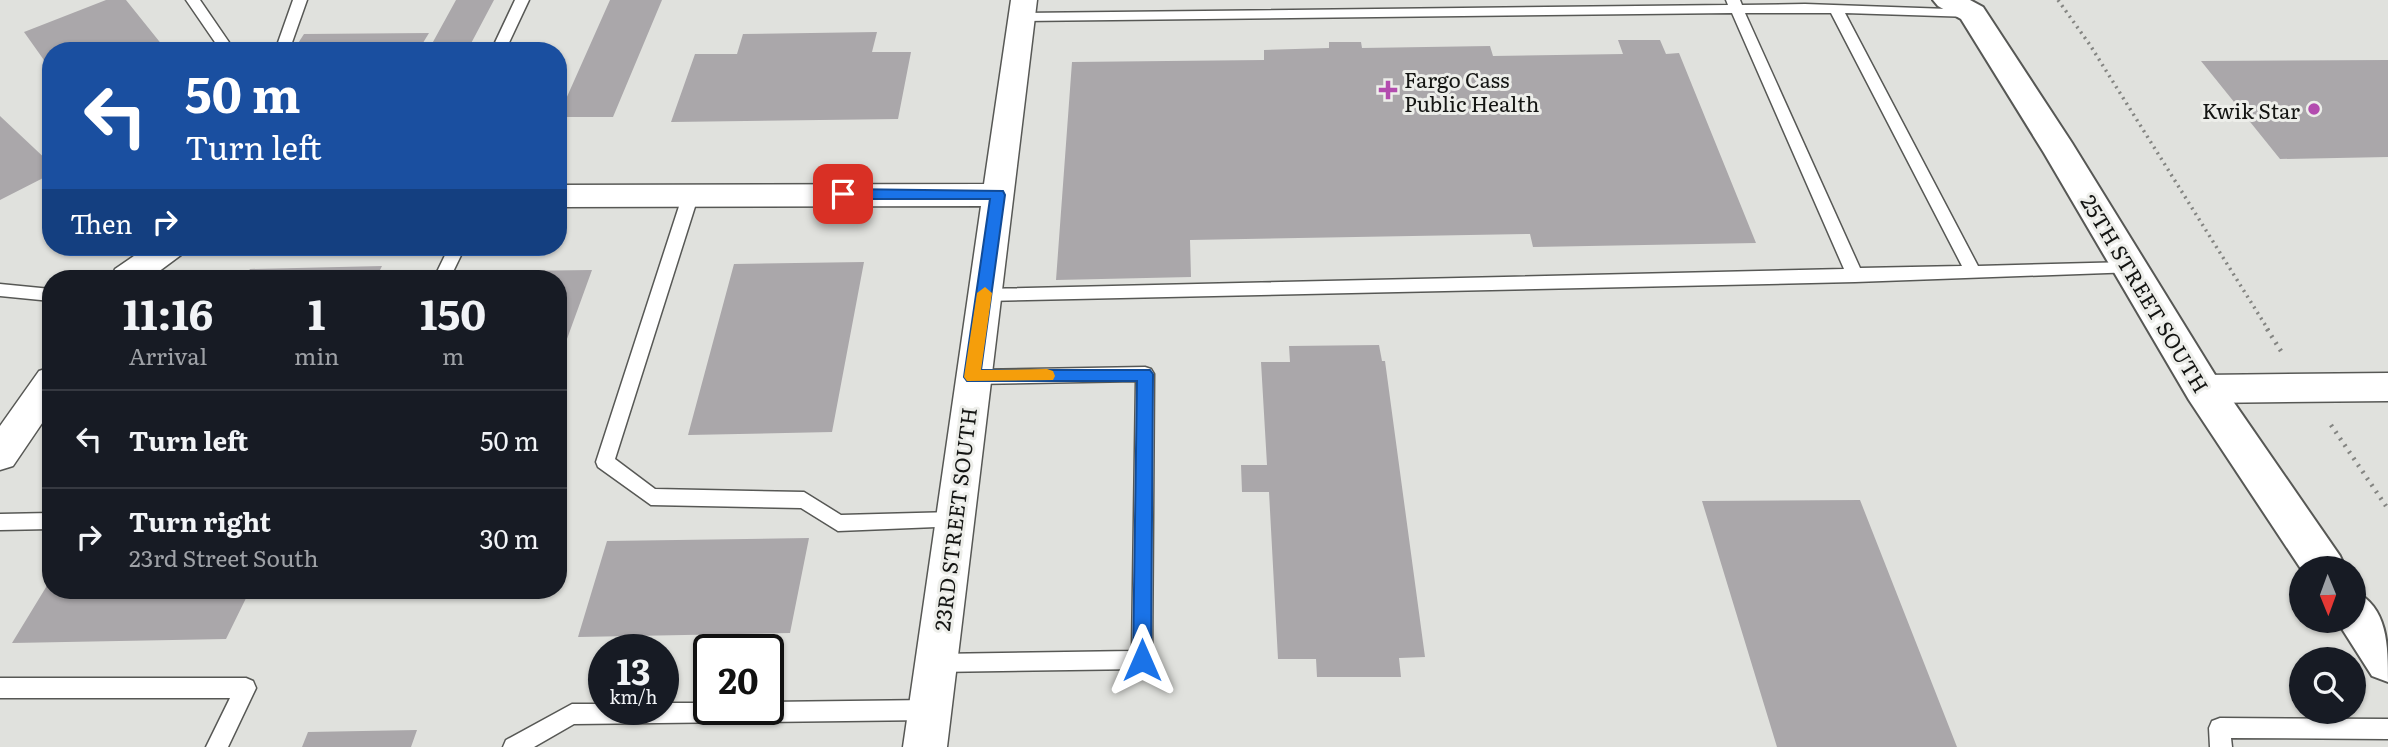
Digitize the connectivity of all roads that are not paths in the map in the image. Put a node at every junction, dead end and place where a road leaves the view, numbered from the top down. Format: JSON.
{"nodes":[{"id":1,"x":193,"y":0,"type":"edge"},
{"id":2,"x":300,"y":0,"type":"edge"},
{"id":3,"x":522,"y":0,"type":"edge"},
{"id":4,"x":1135,"y":0,"type":"edge"},
{"id":5,"x":1803,"y":4,"type":"edge"},
{"id":6,"x":1967,"y":4,"type":"edge"},
{"id":7,"x":1735,"y":5,"type":"edge"},
{"id":8,"x":1444,"y":6,"type":"edge"},
{"id":9,"x":1242,"y":7,"type":"edge"},
{"id":10,"x":1336,"y":7,"type":"edge"},
{"id":11,"x":1023,"y":9,"type":"edge"},
{"id":12,"x":1837,"y":10,"type":"junction"},
{"id":13,"x":1135,"y":16,"type":"junction"},
{"id":14,"x":222,"y":42,"type":"edge"},
{"id":15,"x":285,"y":42,"type":"edge"},
{"id":16,"x":502,"y":42,"type":"edge"},
{"id":17,"x":691,"y":194,"type":"junction"},
{"id":18,"x":998,"y":195,"type":"junction"},
{"id":19,"x":567,"y":196,"type":"edge"},
{"id":20,"x":157,"y":256,"type":"edge"},
{"id":21,"x":2129,"y":268,"type":"junction"},
{"id":22,"x":138,"y":270,"type":"edge"},
{"id":23,"x":1974,"y":273,"type":"junction"},
{"id":24,"x":1854,"y":276,"type":"junction"},
{"id":25,"x":0,"y":290,"type":"edge"},
{"id":26,"x":42,"y":294,"type":"edge"},
{"id":27,"x":985,"y":295,"type":"junction"},
{"id":28,"x":972,"y":377,"type":"junction"},
{"id":29,"x":2388,"y":387,"type":"edge"},
{"id":30,"x":2203,"y":388,"type":"junction"},
{"id":31,"x":42,"y":394,"type":"edge"},
{"id":32,"x":0,"y":455,"type":"edge"},
{"id":33,"x":954,"y":520,"type":"junction"},
{"id":34,"x":42,"y":521,"type":"edge"},
{"id":35,"x":0,"y":522,"type":"edge"},
{"id":36,"x":2316,"y":556,"type":"edge"},
{"id":37,"x":2366,"y":629,"type":"edge"},
{"id":38,"x":2388,"y":661,"type":"edge"},
{"id":39,"x":936,"y":663,"type":"junction"},
{"id":40,"x":0,"y":688,"type":"edge"},
{"id":41,"x":930,"y":710,"type":"junction"},
{"id":42,"x":2388,"y":729,"type":"edge"},
{"id":43,"x":217,"y":747,"type":"edge"},
{"id":44,"x":514,"y":747,"type":"edge"},
{"id":45,"x":925,"y":747,"type":"edge"},
{"id":46,"x":2221,"y":747,"type":"edge"}],
"edges":[{"from":1,"to":14,"type":"lane"},
{"from":2,"to":15,"type":"lane"},
{"from":3,"to":16,"type":"lane"},
{"from":4,"to":13,"type":"lane"},
{"from":5,"to":7,"type":"lane"},
{"from":5,"to":12,"type":"lane"},
{"from":6,"to":12,"type":"lane"},
{"from":6,"to":21,"type":"main road","name":"25TH STREET SOUTH"},
{"from":7,"to":8,"type":"lane"},
{"from":7,"to":24,"type":"lane"},
{"from":8,"to":10,"type":"lane"},
{"from":9,"to":10,"type":"lane"},
{"from":9,"to":13,"type":"lane"},
{"from":11,"to":13,"type":"lane"},
{"from":11,"to":18,"type":"street","name":"23RD STREET SOUTH"},
{"from":12,"to":23,"type":"lane"},
{"from":17,"to":18,"type":"street"},
{"from":17,"to":19,"type":"street"},
{"from":17,"to":33,"type":"lane"},
{"from":18,"to":27,"type":"street","name":"23RD STREET SOUTH"},
{"from":20,"to":22,"type":"street"},
{"from":21,"to":23,"type":"lane"},
{"from":21,"to":30,"type":"main road","name":"25TH STREET SOUTH"},
{"from":23,"to":24,"type":"lane"},
{"from":24,"to":27,"type":"lane"},
{"from":25,"to":26,"type":"lane"},
{"from":27,"to":28,"type":"street","name":"23RD STREET SOUTH"},
{"from":28,"to":33,"type":"street","name":"23RD STREET SOUTH"},
{"from":28,"to":39,"type":"lane"},
{"from":29,"to":30,"type":"street"},
{"from":30,"to":36,"type":"main road","name":"25TH STREET SOUTH"},
{"from":31,"to":32,"type":"street"},
{"from":33,"to":39,"type":"street","name":"23RD STREET SOUTH"},
{"from":34,"to":35,"type":"lane"},
{"from":37,"to":38,"type":"main road"},
{"from":39,"to":41,"type":"street","name":"23RD STREET SOUTH"},
{"from":40,"to":43,"type":"lane"},
{"from":41,"to":44,"type":"lane"},
{"from":41,"to":45,"type":"street","name":"23RD STREET SOUTH"},
{"from":42,"to":46,"type":"lane"}]}
